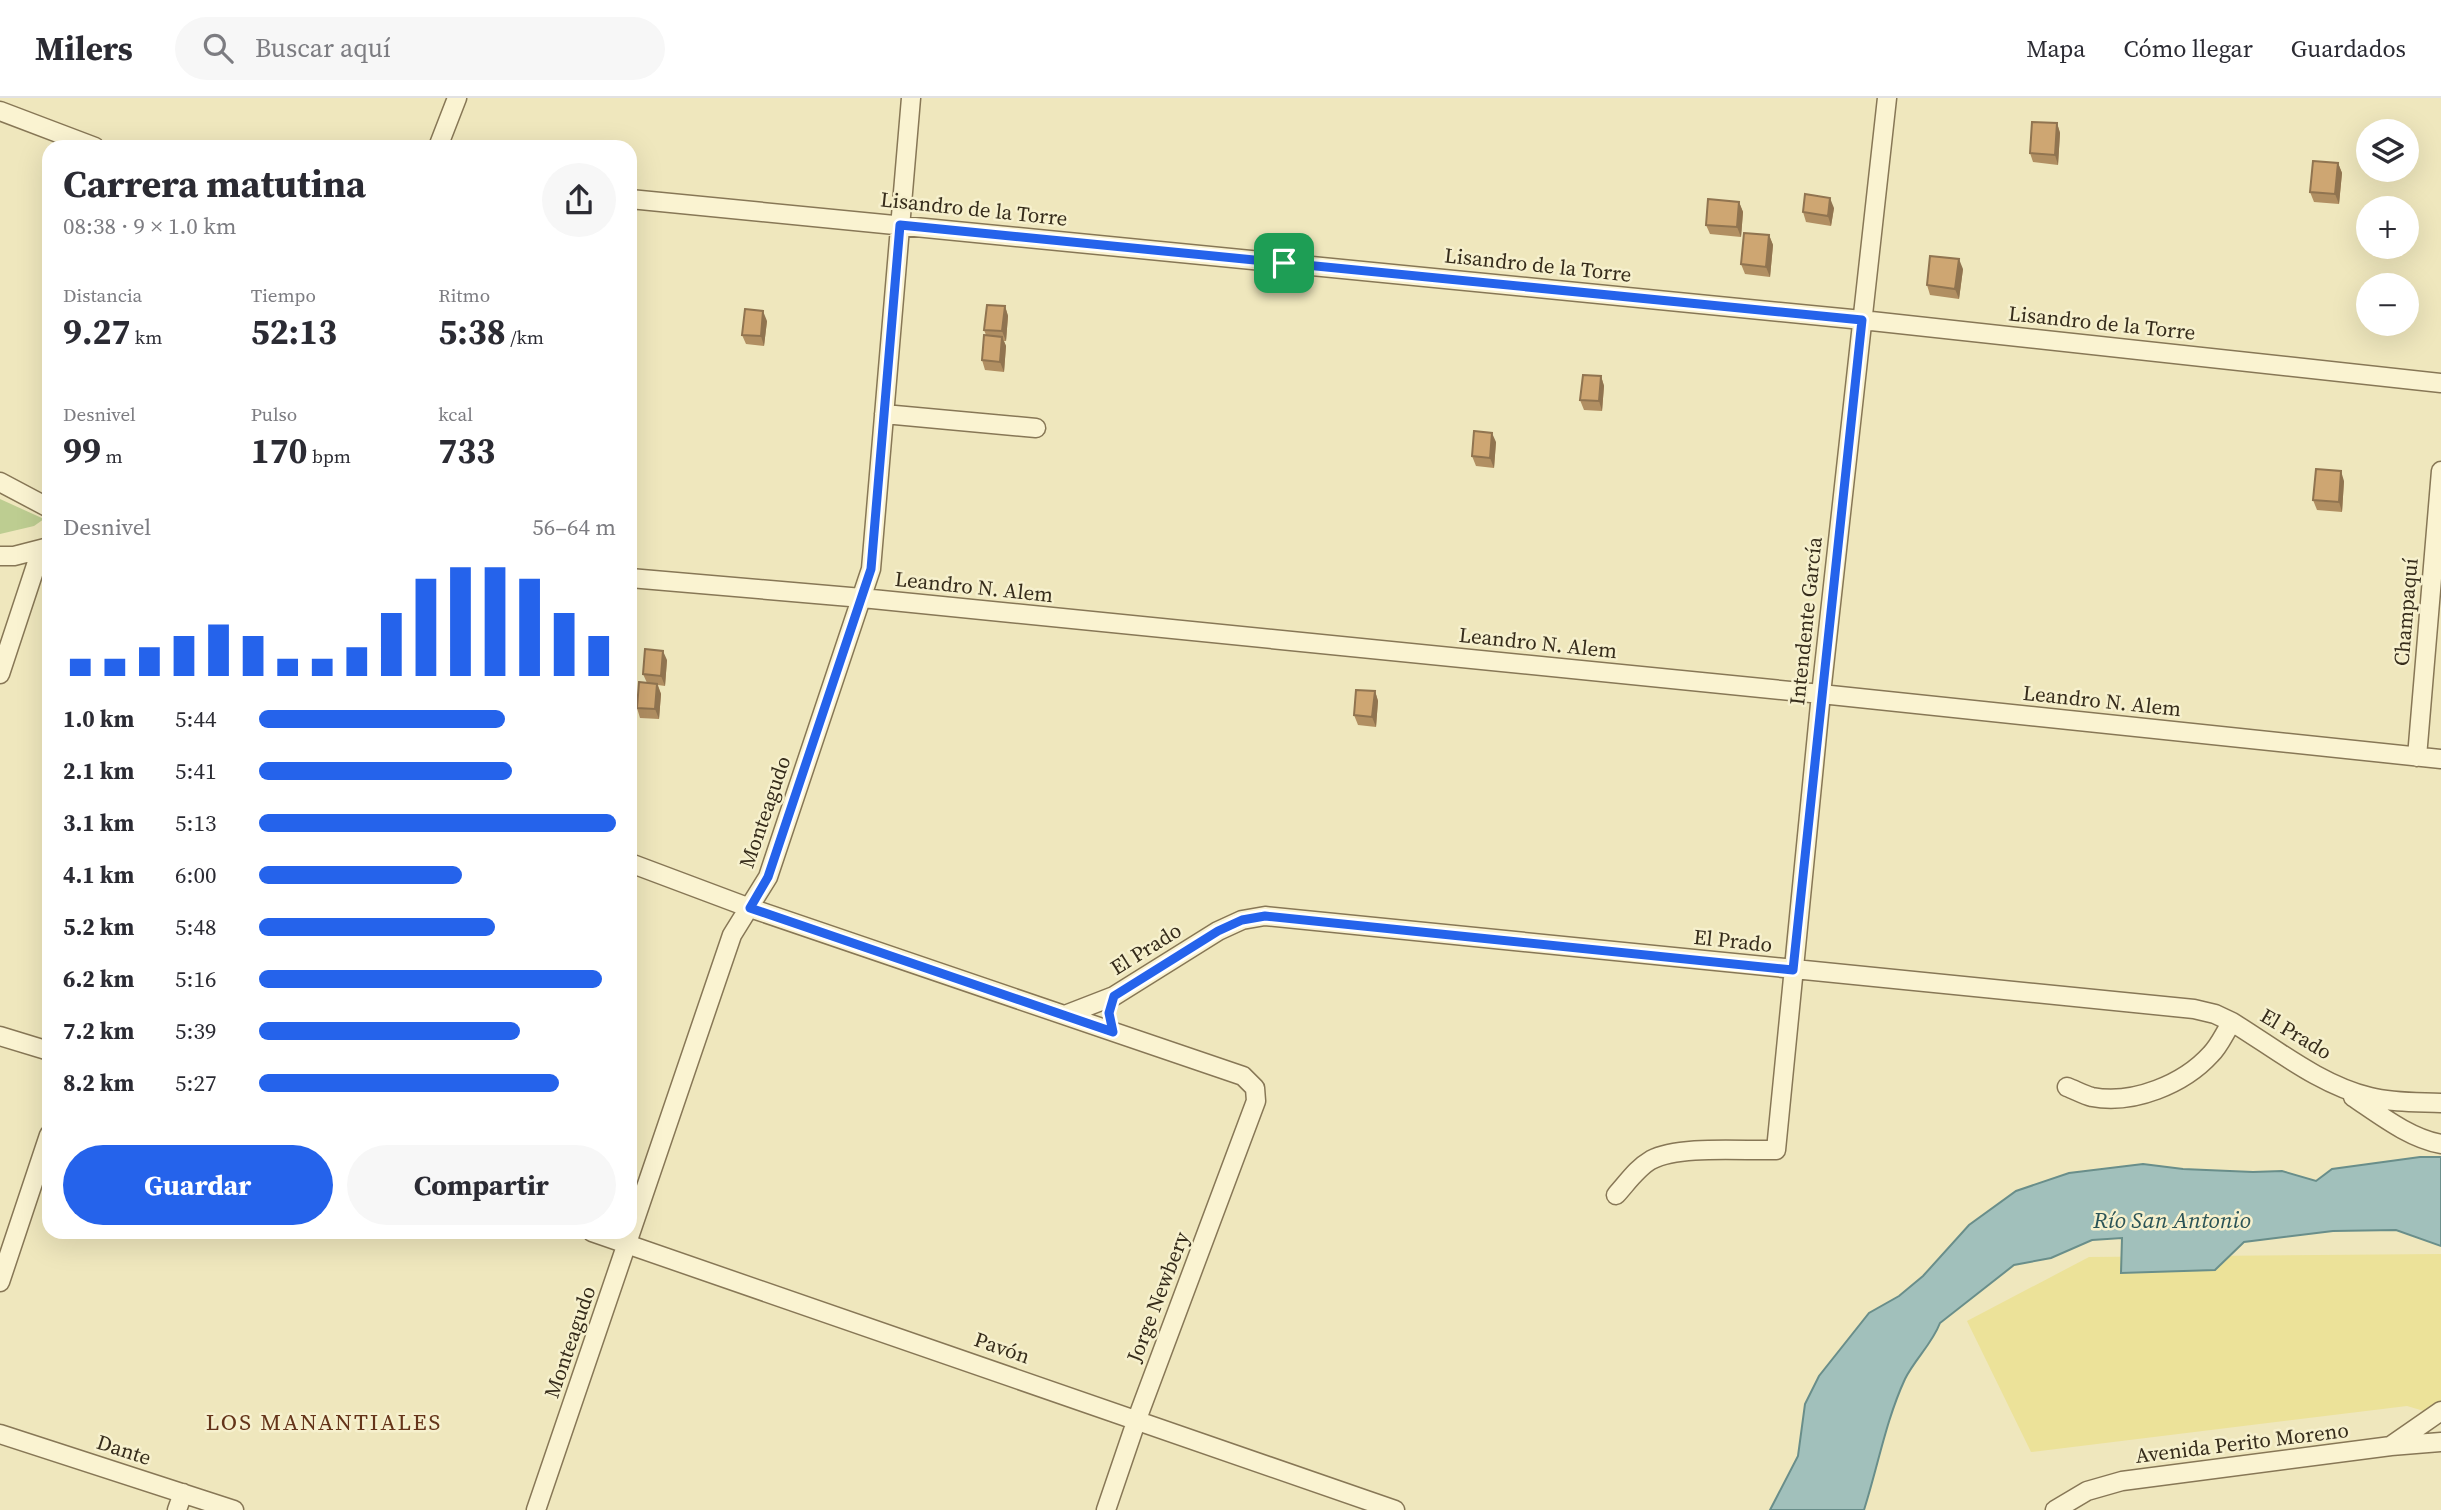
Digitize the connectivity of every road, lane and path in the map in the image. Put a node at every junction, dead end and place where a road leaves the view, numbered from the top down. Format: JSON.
{"nodes":[{"id":1,"x":457,"y":98,"type":"edge"},
{"id":2,"x":911,"y":98,"type":"edge"},
{"id":3,"x":1887,"y":98,"type":"edge"},
{"id":4,"x":0,"y":111,"type":"edge"},
{"id":5,"x":77,"y":140,"type":"edge"},
{"id":6,"x":441,"y":140,"type":"edge"},
{"id":7,"x":637,"y":200,"type":"edge"},
{"id":8,"x":900,"y":225,"type":"junction"},
{"id":9,"x":1862,"y":320,"type":"junction"},
{"id":10,"x":2441,"y":383,"type":"edge"},
{"id":11,"x":884,"y":414,"type":"junction"},
{"id":12,"x":1036,"y":428,"type":"dead end"},
{"id":13,"x":2441,"y":471,"type":"edge"},
{"id":14,"x":0,"y":482,"type":"edge"},
{"id":15,"x":42,"y":504,"type":"edge"},
{"id":16,"x":42,"y":550,"type":"edge"},
{"id":17,"x":0,"y":556,"type":"edge"},
{"id":18,"x":42,"y":557,"type":"edge"},
{"id":19,"x":637,"y":579,"type":"edge"},
{"id":20,"x":862,"y":598,"type":"junction"},
{"id":21,"x":0,"y":674,"type":"edge"},
{"id":22,"x":1821,"y":694,"type":"junction"},
{"id":23,"x":2417,"y":757,"type":"junction"},
{"id":24,"x":2441,"y":759,"type":"edge"},
{"id":25,"x":637,"y":866,"type":"edge"},
{"id":26,"x":750,"y":908,"type":"junction"},
{"id":27,"x":1793,"y":970,"type":"junction"},
{"id":28,"x":1114,"y":996,"type":"junction"},
{"id":29,"x":1065,"y":1015,"type":"junction"},
{"id":30,"x":2232,"y":1022,"type":"junction"},
{"id":31,"x":1113,"y":1032,"type":"junction"},
{"id":32,"x":0,"y":1036,"type":"edge"},
{"id":33,"x":42,"y":1049,"type":"edge"},
{"id":34,"x":2336,"y":1086,"type":"junction"},
{"id":35,"x":2067,"y":1087,"type":"dead end"},
{"id":36,"x":2441,"y":1103,"type":"edge"},
{"id":37,"x":2441,"y":1144,"type":"edge"},
{"id":38,"x":42,"y":1156,"type":"edge"},
{"id":39,"x":1616,"y":1195,"type":"dead end"},
{"id":40,"x":637,"y":1217,"type":"edge"},
{"id":41,"x":613,"y":1239,"type":"edge"},
{"id":42,"x":630,"y":1239,"type":"edge"},
{"id":43,"x":628,"y":1244,"type":"junction"},
{"id":44,"x":0,"y":1282,"type":"edge"},
{"id":45,"x":2441,"y":1411,"type":"edge"},
{"id":46,"x":1137,"y":1419,"type":"junction"},
{"id":47,"x":0,"y":1434,"type":"edge"},
{"id":48,"x":2441,"y":1442,"type":"edge"},
{"id":49,"x":2391,"y":1446,"type":"junction"},
{"id":50,"x":180,"y":1501,"type":"edge"},
{"id":51,"x":2075,"y":1504,"type":"edge"},
{"id":52,"x":234,"y":1510,"type":"edge"},
{"id":53,"x":536,"y":1510,"type":"edge"},
{"id":54,"x":1106,"y":1510,"type":"edge"},
{"id":55,"x":1395,"y":1510,"type":"edge"},
{"id":56,"x":2055,"y":1510,"type":"edge"}],
"edges":[{"from":1,"to":6,"type":"street"},
{"from":2,"to":8,"type":"street","name":"Monteagudo"},
{"from":3,"to":9,"type":"street","name":"Intendente García"},
{"from":4,"to":5,"type":"street"},
{"from":7,"to":8,"type":"street","name":"Lisandro de la Torre"},
{"from":8,"to":9,"type":"street","name":"Lisandro de la Torre"},
{"from":8,"to":11,"type":"street","name":"Monteagudo"},
{"from":9,"to":10,"type":"street","name":"Lisandro de la Torre"},
{"from":9,"to":22,"type":"street","name":"Intendente García"},
{"from":11,"to":12,"type":"street"},
{"from":11,"to":20,"type":"street","name":"Monteagudo"},
{"from":13,"to":23,"type":"street","name":"Champaquí"},
{"from":14,"to":15,"type":"street"},
{"from":16,"to":17,"type":"street"},
{"from":18,"to":21,"type":"street"},
{"from":19,"to":20,"type":"street","name":"Leandro N. Alem"},
{"from":20,"to":22,"type":"street","name":"Leandro N. Alem"},
{"from":20,"to":26,"type":"street","name":"Monteagudo"},
{"from":22,"to":23,"type":"street","name":"Leandro N. Alem"},
{"from":22,"to":27,"type":"street","name":"Intendente García"},
{"from":23,"to":24,"type":"street","name":"Leandro N. Alem"},
{"from":25,"to":26,"type":"street"},
{"from":26,"to":29,"type":"street"},
{"from":26,"to":40,"type":"street","name":"Monteagudo"},
{"from":27,"to":28,"type":"street","name":"El Prado"},
{"from":27,"to":30,"type":"street","name":"El Prado"},
{"from":27,"to":39,"type":"street","name":"Intendente García"},
{"from":28,"to":29,"type":"street","name":"El Prado"},
{"from":28,"to":31,"type":"street"},
{"from":29,"to":31,"type":"street"},
{"from":30,"to":34,"type":"street","name":"El Prado"},
{"from":30,"to":35,"type":"street"},
{"from":31,"to":46,"type":"street","name":"Jorge Newbery"},
{"from":32,"to":33,"type":"street"},
{"from":34,"to":36,"type":"street","name":"El Prado"},
{"from":34,"to":37,"type":"street"},
{"from":38,"to":44,"type":"street"},
{"from":41,"to":43,"type":"street","name":"Pavón"},
{"from":42,"to":43,"type":"street","name":"Monteagudo"},
{"from":43,"to":46,"type":"street","name":"Pavón"},
{"from":43,"to":53,"type":"street","name":"Monteagudo"},
{"from":45,"to":49,"type":"street"},
{"from":46,"to":54,"type":"street","name":"Jorge Newbery"},
{"from":46,"to":55,"type":"street","name":"Pavón"},
{"from":47,"to":50,"type":"street","name":"Dante"},
{"from":48,"to":49,"type":"street","name":"Avenida Perito Moreno"},
{"from":49,"to":51,"type":"street","name":"Avenida Perito Moreno"},
{"from":50,"to":52,"type":"street","name":"Dante"},
{"from":51,"to":56,"type":"street","name":"Avenida Perito Moreno"}]}
